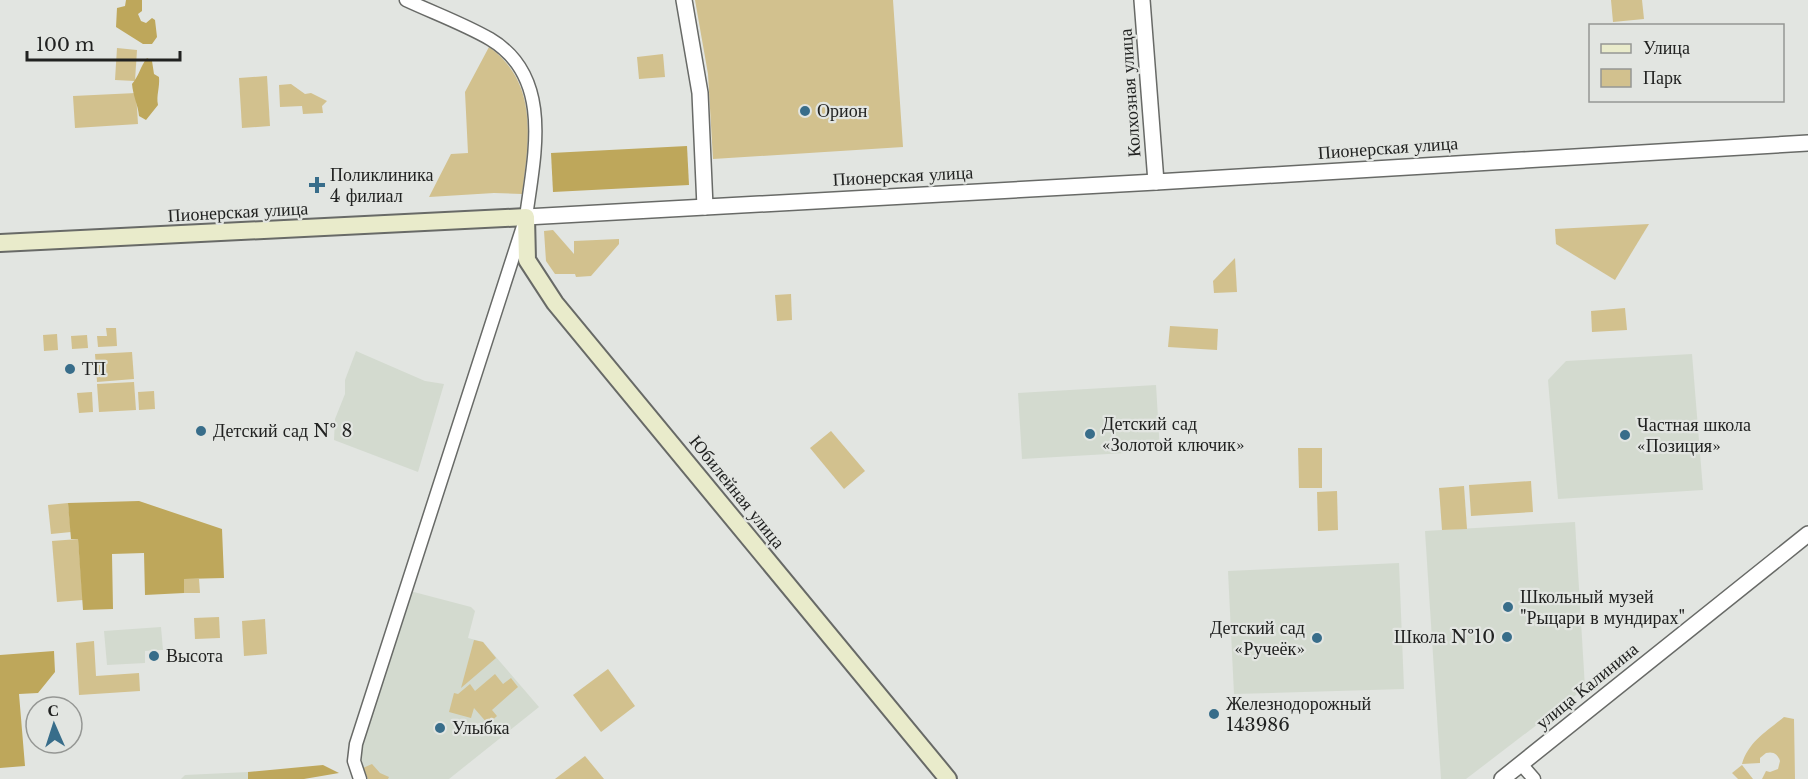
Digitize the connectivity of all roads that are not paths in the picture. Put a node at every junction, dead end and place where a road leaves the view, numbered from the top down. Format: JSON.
{"nodes":[{"id":1,"x":406,"y":0,"type":"edge"},
{"id":2,"x":684,"y":0,"type":"edge"},
{"id":3,"x":1142,"y":0,"type":"edge"},
{"id":4,"x":1808,"y":143,"type":"edge"},
{"id":5,"x":1156,"y":183,"type":"junction"},
{"id":6,"x":705,"y":207,"type":"junction"},
{"id":7,"x":526,"y":217,"type":"junction"},
{"id":8,"x":0,"y":243,"type":"edge"},
{"id":9,"x":520,"y":260,"type":"junction"},
{"id":10,"x":1808,"y":534,"type":"edge"},
{"id":11,"x":1521,"y":764,"type":"junction"},
{"id":12,"x":360,"y":779,"type":"edge"},
{"id":13,"x":948,"y":779,"type":"edge"},
{"id":14,"x":1502,"y":779,"type":"edge"},
{"id":15,"x":1534,"y":779,"type":"edge"}],
"edges":[{"from":1,"to":7,"type":"street"},
{"from":2,"to":6,"type":"street"},
{"from":3,"to":5,"type":"street","name":"Колхозная улица"},
{"from":4,"to":5,"type":"street","name":"Пионерская улица"},
{"from":5,"to":6,"type":"street","name":"Пионерская улица"},
{"from":6,"to":7,"type":"street","name":"Пионерская улица"},
{"from":7,"to":8,"type":"main road","name":"Пионерская улица"},
{"from":7,"to":9,"type":"main road"},
{"from":9,"to":12,"type":"street"},
{"from":9,"to":13,"type":"main road","name":"Юбилейная улица"},
{"from":10,"to":11,"type":"street","name":"улица Калинина"},
{"from":11,"to":14,"type":"street","name":"улица Калинина"},
{"from":11,"to":15,"type":"street"}]}
